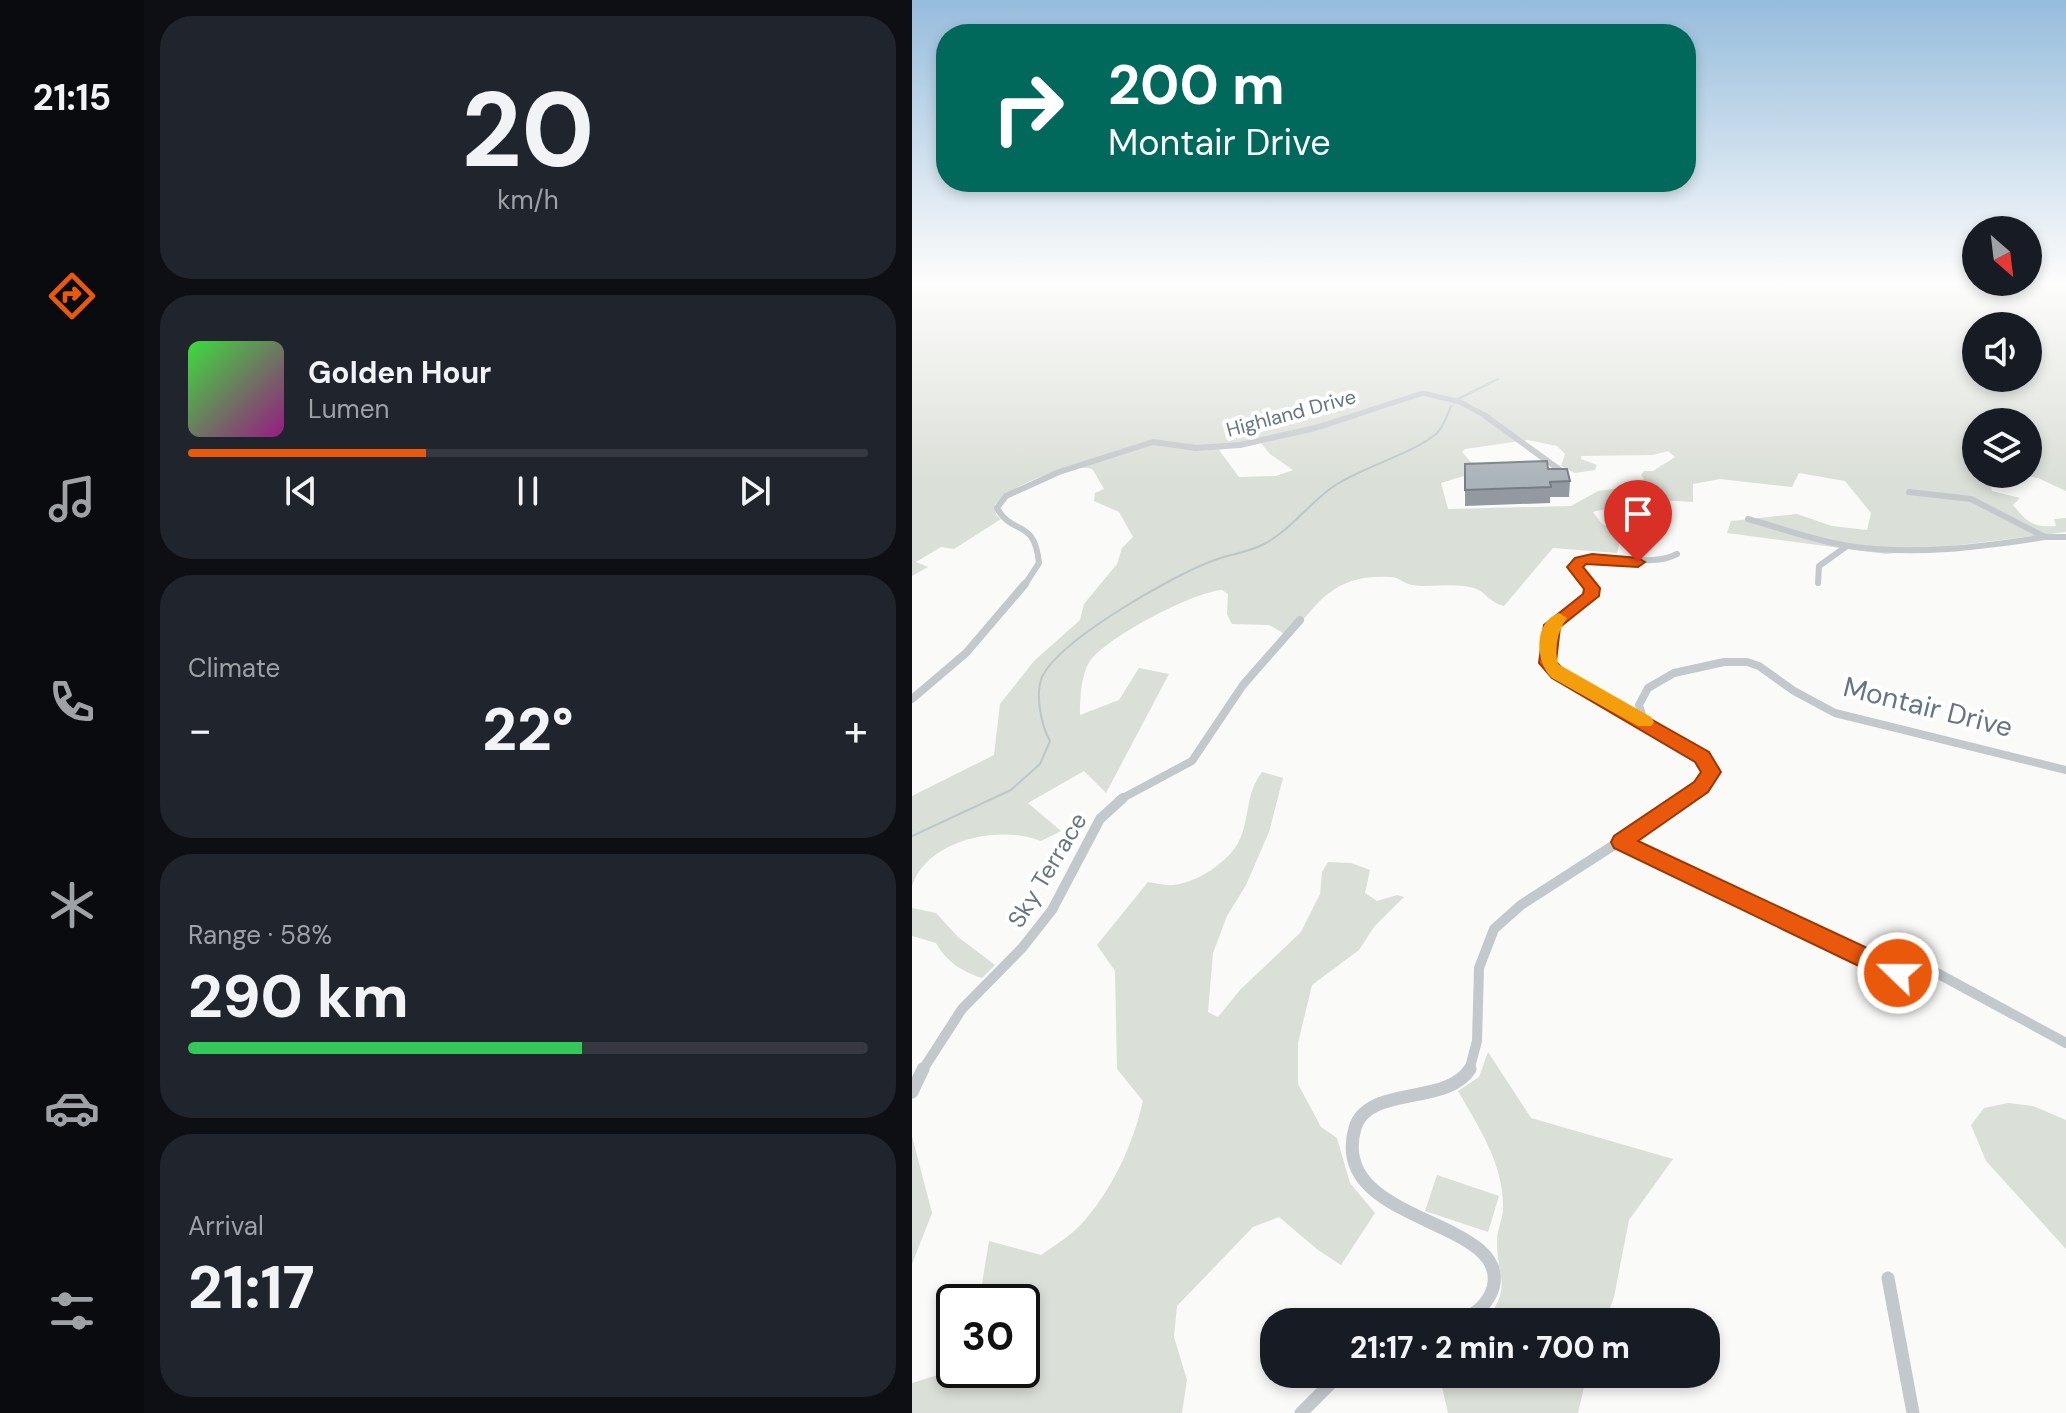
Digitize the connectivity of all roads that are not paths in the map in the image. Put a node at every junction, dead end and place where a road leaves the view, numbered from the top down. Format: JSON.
{"nodes":[{"id":1,"x":1560,"y":470,"type":"edge"},
{"id":2,"x":1909,"y":492,"type":"dead end"},
{"id":3,"x":1748,"y":519,"type":"dead end"},
{"id":4,"x":2045,"y":537,"type":"junction"},
{"id":5,"x":2066,"y":537,"type":"edge"},
{"id":6,"x":1847,"y":546,"type":"junction"},
{"id":7,"x":1677,"y":554,"type":"dead end"},
{"id":8,"x":1818,"y":583,"type":"dead end"},
{"id":9,"x":1300,"y":620,"type":"dead end"},
{"id":10,"x":912,"y":699,"type":"edge"},
{"id":11,"x":1644,"y":722,"type":"junction"},
{"id":12,"x":2066,"y":770,"type":"edge"},
{"id":13,"x":1621,"y":842,"type":"junction"},
{"id":14,"x":2066,"y":1043,"type":"edge"},
{"id":15,"x":912,"y":1092,"type":"edge"},
{"id":16,"x":1888,"y":1278,"type":"dead end"},
{"id":17,"x":1482,"y":1308,"type":"edge"},
{"id":18,"x":1326,"y":1388,"type":"edge"},
{"id":19,"x":1301,"y":1413,"type":"edge"},
{"id":20,"x":1913,"y":1413,"type":"edge"}],
"edges":[{"from":1,"to":10,"type":"street","name":"Highland Drive"},
{"from":2,"to":4,"type":"street"},
{"from":3,"to":6,"type":"street"},
{"from":4,"to":5,"type":"street"},
{"from":4,"to":6,"type":"street"},
{"from":6,"to":8,"type":"street"},
{"from":7,"to":11,"type":"street"},
{"from":9,"to":15,"type":"street","name":"Sky Terrace"},
{"from":11,"to":12,"type":"street","name":"Montair Drive"},
{"from":11,"to":13,"type":"street"},
{"from":13,"to":14,"type":"street"},
{"from":13,"to":17,"type":"street"},
{"from":16,"to":20,"type":"street"},
{"from":18,"to":19,"type":"street"}]}
